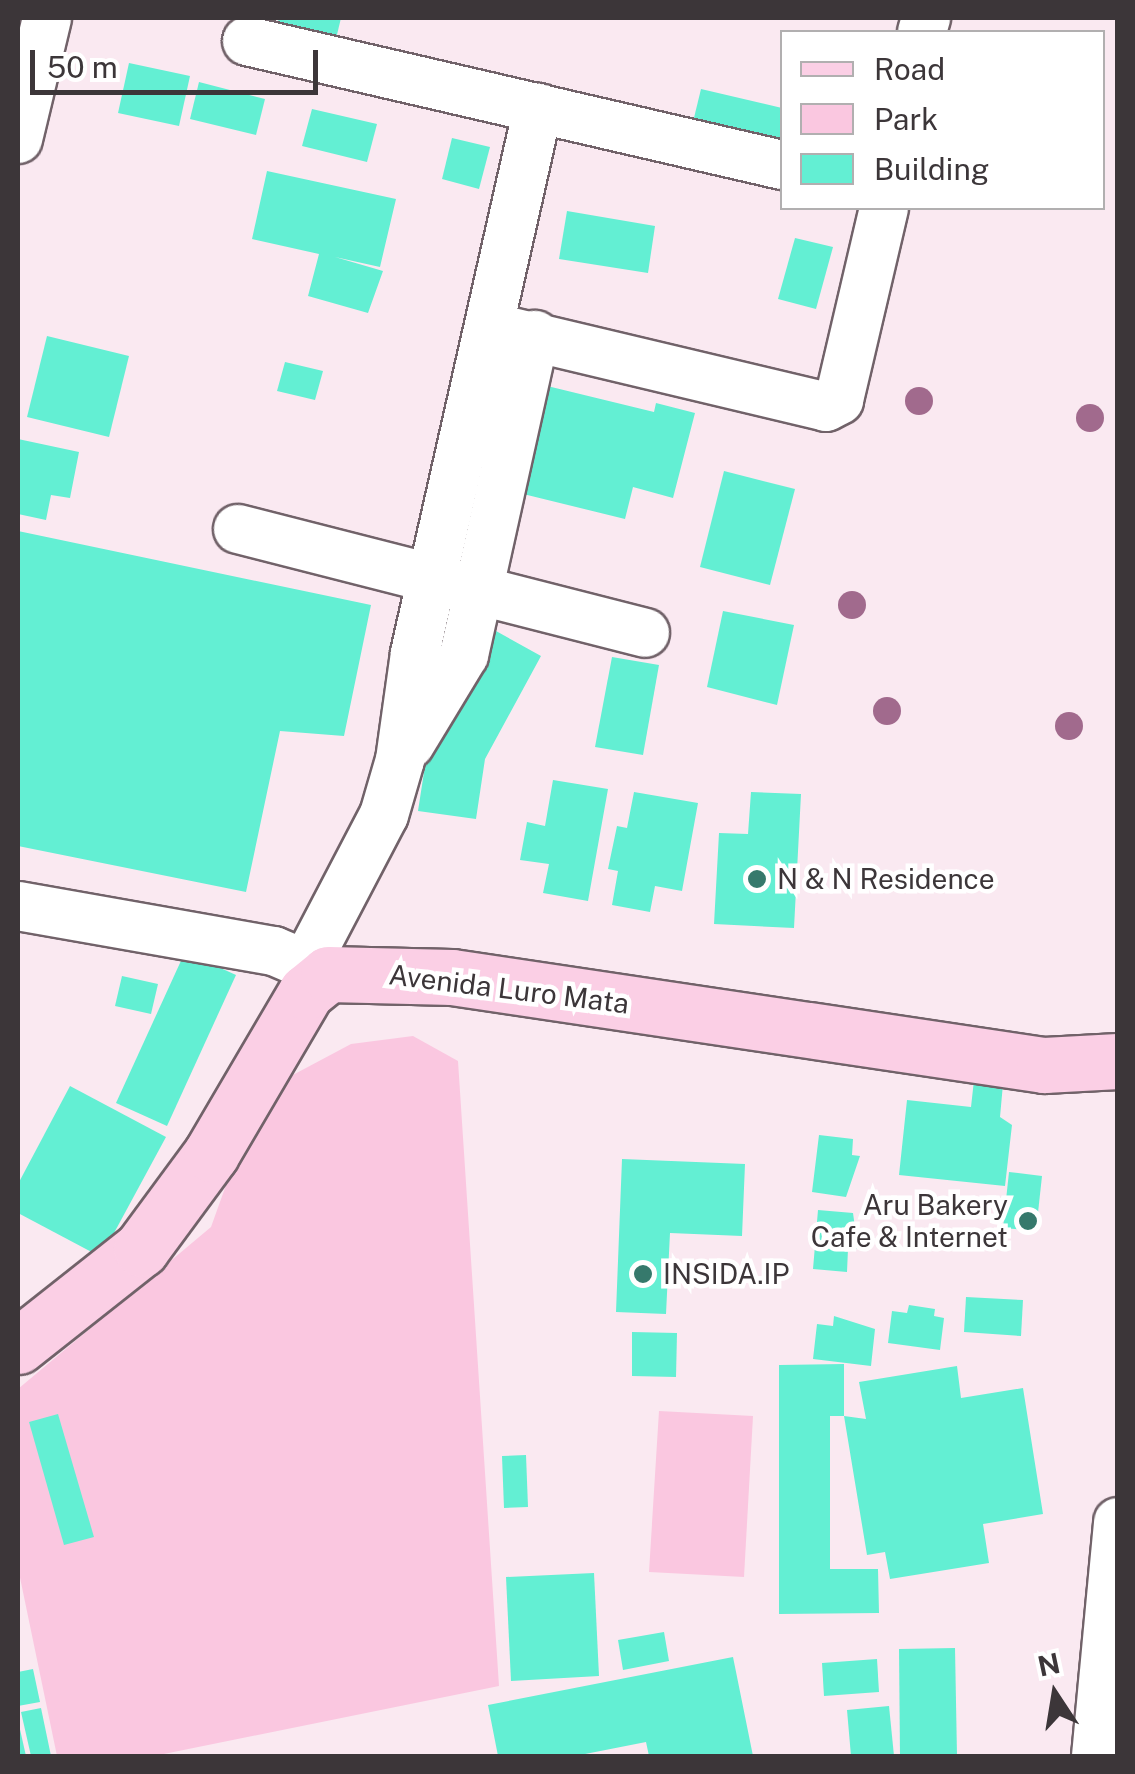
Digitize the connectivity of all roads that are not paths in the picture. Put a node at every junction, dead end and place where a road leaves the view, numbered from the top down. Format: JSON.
{"nodes":[{"id":1,"x":47,"y":18,"type":"edge"},
{"id":2,"x":247,"y":41,"type":"dead end"},
{"id":3,"x":538,"y":108,"type":"junction"},
{"id":4,"x":18,"y":139,"type":"edge"},
{"id":5,"x":780,"y":165,"type":"edge"},
{"id":6,"x":884,"y":210,"type":"edge"},
{"id":7,"x":513,"y":331,"type":"junction"},
{"id":8,"x":238,"y":530,"type":"dead end"},
{"id":9,"x":432,"y":579,"type":"junction"},
{"id":10,"x":478,"y":591,"type":"junction"},
{"id":11,"x":646,"y":633,"type":"dead end"},
{"id":12,"x":400,"y":760,"type":"junction"},
{"id":13,"x":18,"y":906,"type":"edge"},
{"id":14,"x":317,"y":969,"type":"junction"},
{"id":15,"x":1118,"y":1061,"type":"edge"},
{"id":16,"x":18,"y":1346,"type":"edge"},
{"id":17,"x":1118,"y":1522,"type":"edge"},
{"id":18,"x":1096,"y":1756,"type":"edge"}],
"edges":[{"from":1,"to":4,"type":"street"},
{"from":2,"to":3,"type":"street"},
{"from":3,"to":5,"type":"street"},
{"from":3,"to":7,"type":"street"},
{"from":6,"to":7,"type":"street"},
{"from":7,"to":9,"type":"street"},
{"from":7,"to":10,"type":"street"},
{"from":8,"to":9,"type":"street"},
{"from":9,"to":10,"type":"street"},
{"from":9,"to":12,"type":"street"},
{"from":10,"to":11,"type":"street"},
{"from":10,"to":12,"type":"street"},
{"from":12,"to":14,"type":"street"},
{"from":13,"to":14,"type":"street"},
{"from":14,"to":15,"type":"main road","name":"Avenida Luro Mata"},
{"from":14,"to":16,"type":"main road"},
{"from":17,"to":18,"type":"street"}]}
